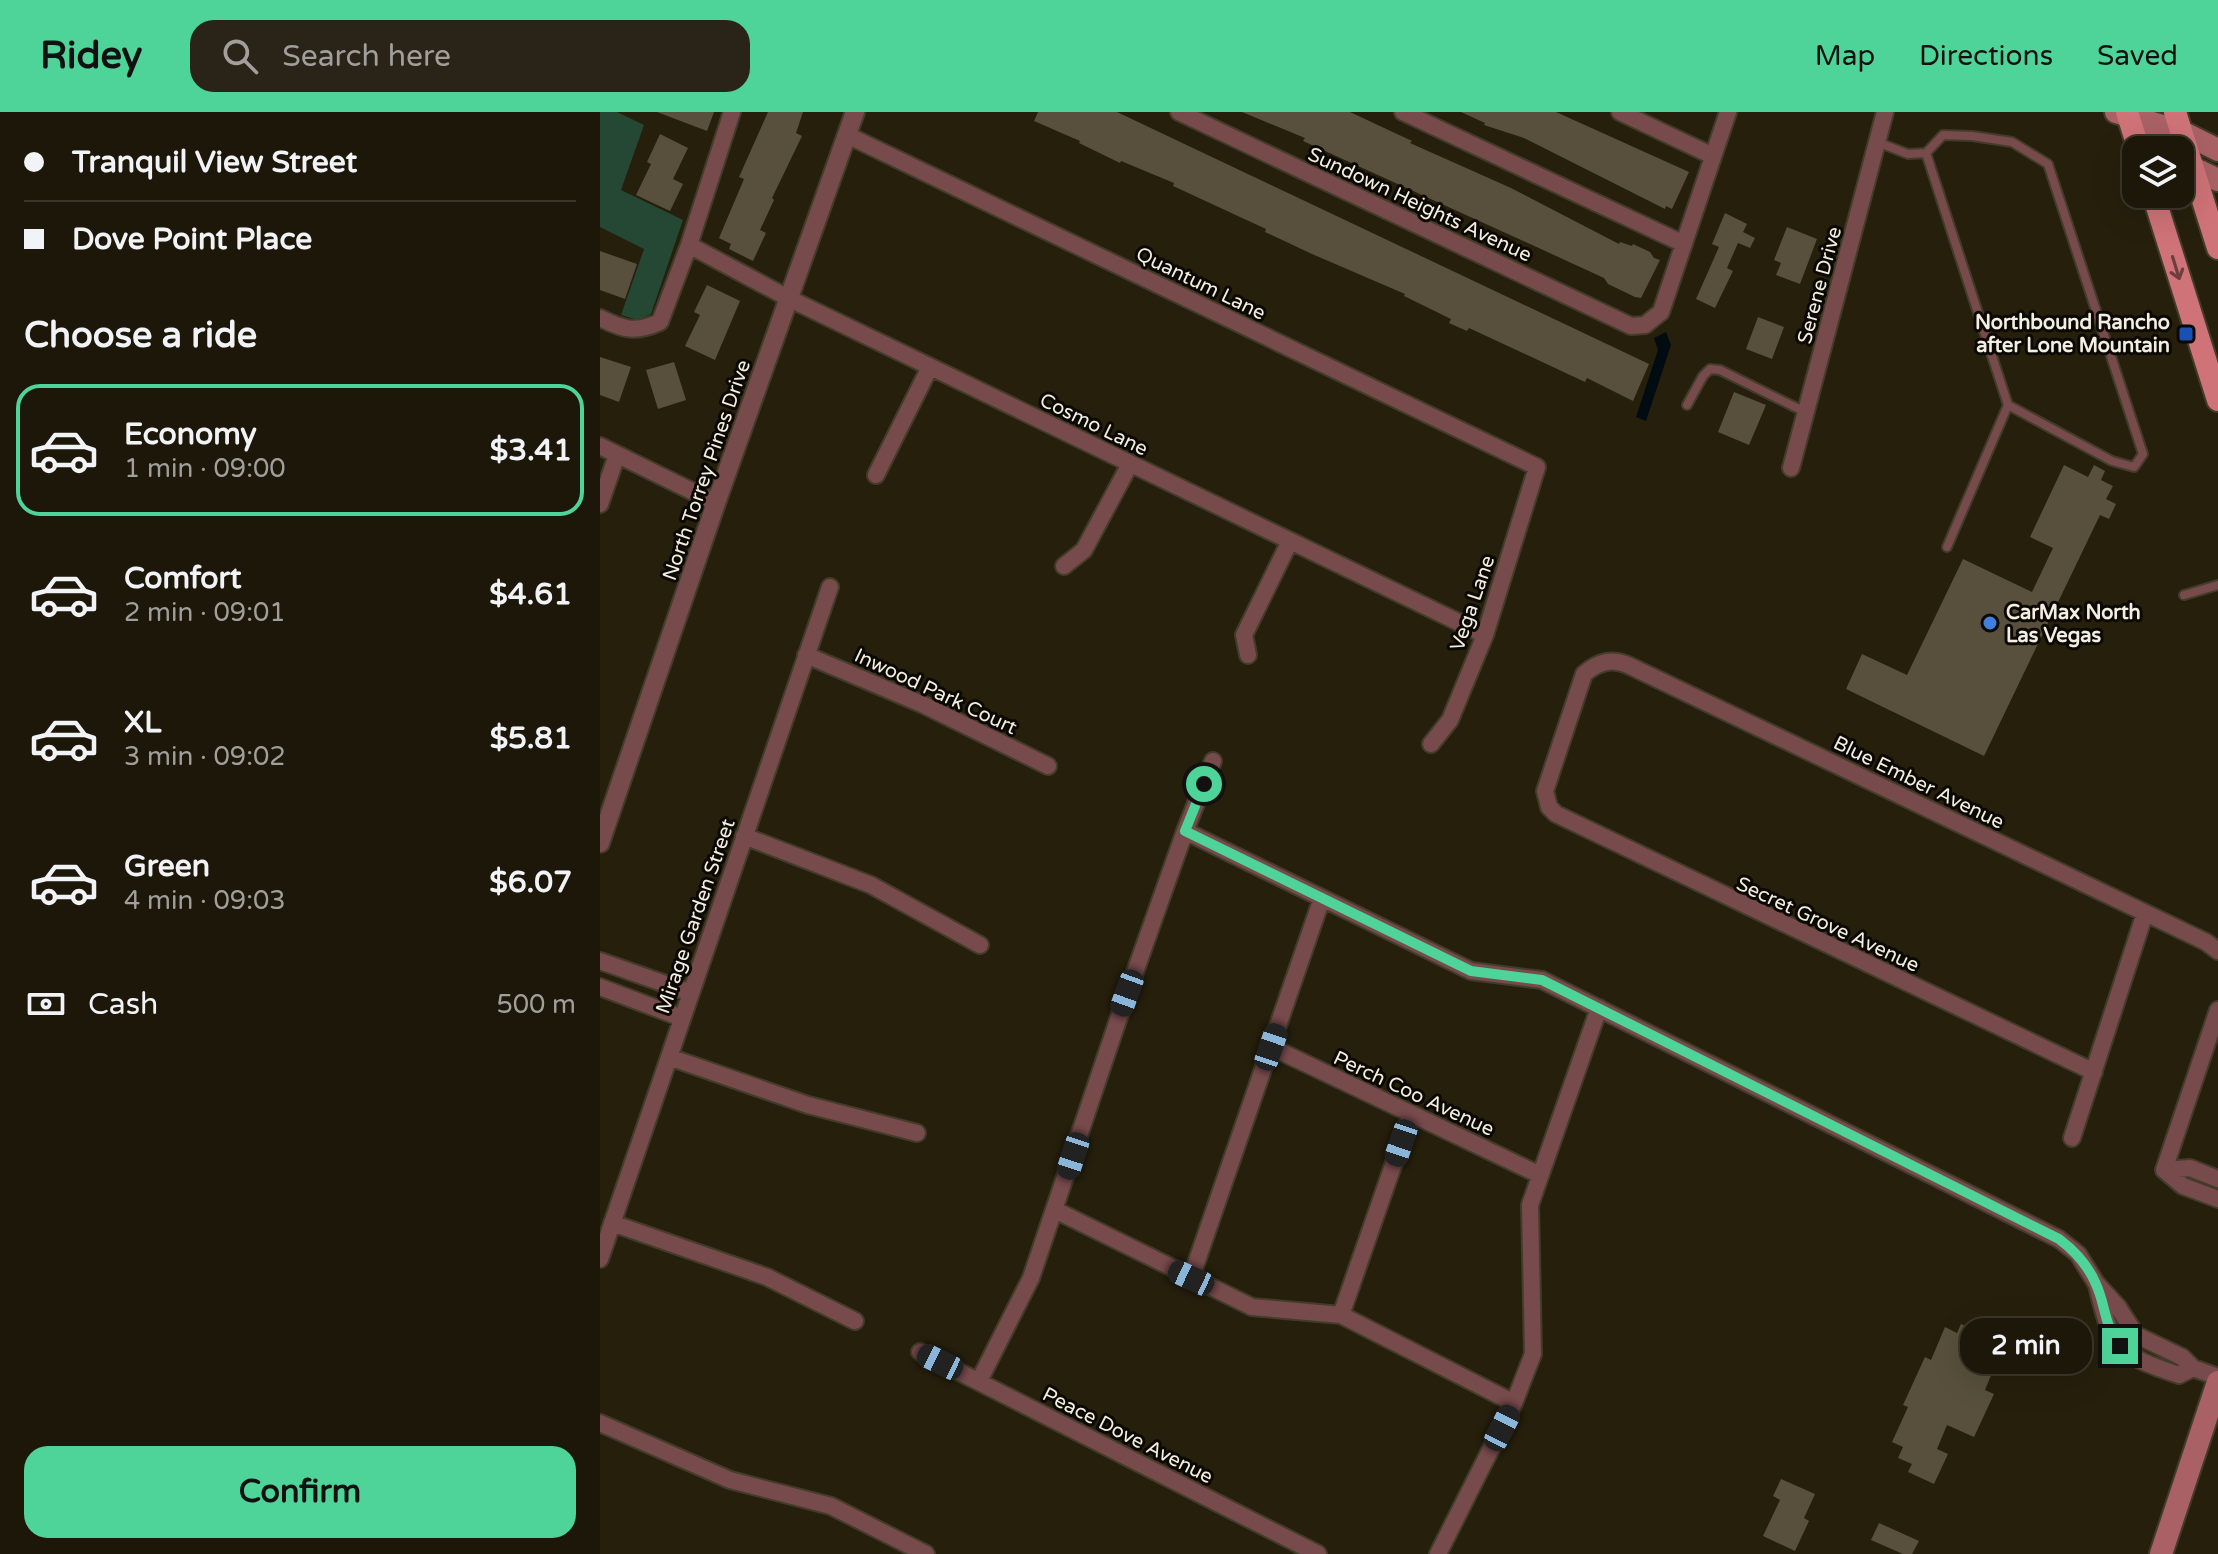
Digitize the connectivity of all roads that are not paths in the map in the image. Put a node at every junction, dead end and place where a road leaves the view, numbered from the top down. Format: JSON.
{"nodes":[{"id":1,"x":732,"y":112,"type":"edge"},
{"id":2,"x":855,"y":112,"type":"edge"},
{"id":3,"x":1179,"y":112,"type":"edge"},
{"id":4,"x":1403,"y":112,"type":"edge"},
{"id":5,"x":1620,"y":112,"type":"edge"},
{"id":6,"x":1728,"y":112,"type":"edge"},
{"id":7,"x":1885,"y":112,"type":"edge"},
{"id":8,"x":2124,"y":114,"type":"edge"},
{"id":9,"x":2176,"y":131,"type":"edge"},
{"id":10,"x":847,"y":135,"type":"junction"},
{"id":11,"x":2133,"y":136,"type":"edge"},
{"id":12,"x":1877,"y":142,"type":"junction"},
{"id":13,"x":2218,"y":150,"type":"edge"},
{"id":14,"x":1926,"y":153,"type":"junction"},
{"id":15,"x":1713,"y":156,"type":"junction"},
{"id":16,"x":2194,"y":167,"type":"edge"},
{"id":17,"x":2218,"y":180,"type":"edge"},
{"id":18,"x":2194,"y":184,"type":"edge"},
{"id":19,"x":2157,"y":208,"type":"edge"},
{"id":20,"x":1684,"y":244,"type":"junction"},
{"id":21,"x":689,"y":245,"type":"junction"},
{"id":22,"x":2218,"y":247,"type":"edge"},
{"id":23,"x":790,"y":299,"type":"junction"},
{"id":24,"x":600,"y":318,"type":"edge"},
{"id":25,"x":930,"y":367,"type":"junction"},
{"id":26,"x":2218,"y":400,"type":"edge"},
{"id":27,"x":1687,"y":405,"type":"dead end"},
{"id":28,"x":2008,"y":405,"type":"junction"},
{"id":29,"x":1806,"y":412,"type":"junction"},
{"id":30,"x":600,"y":446,"type":"edge"},
{"id":31,"x":617,"y":455,"type":"junction"},
{"id":32,"x":1130,"y":464,"type":"junction"},
{"id":33,"x":1537,"y":467,"type":"joint"},
{"id":34,"x":1791,"y":468,"type":"dead end"},
{"id":35,"x":876,"y":475,"type":"dead end"},
{"id":36,"x":716,"y":503,"type":"junction"},
{"id":37,"x":600,"y":504,"type":"edge"},
{"id":38,"x":1290,"y":541,"type":"junction"},
{"id":39,"x":1947,"y":547,"type":"dead end"},
{"id":40,"x":1064,"y":566,"type":"dead end"},
{"id":41,"x":2218,"y":585,"type":"edge"},
{"id":42,"x":830,"y":587,"type":"dead end"},
{"id":43,"x":2184,"y":595,"type":"dead end"},
{"id":44,"x":1485,"y":635,"type":"junction"},
{"id":45,"x":806,"y":655,"type":"junction"},
{"id":46,"x":1248,"y":655,"type":"dead end"},
{"id":47,"x":1431,"y":744,"type":"dead end"},
{"id":48,"x":1213,"y":761,"type":"dead end"},
{"id":49,"x":1048,"y":766,"type":"dead end"},
{"id":50,"x":1549,"y":807,"type":"joint"},
{"id":51,"x":1185,"y":831,"type":"junction"},
{"id":52,"x":744,"y":836,"type":"junction"},
{"id":53,"x":600,"y":843,"type":"edge"},
{"id":54,"x":1322,"y":898,"type":"junction"},
{"id":55,"x":2145,"y":913,"type":"junction"},
{"id":56,"x":980,"y":945,"type":"dead end"},
{"id":57,"x":2218,"y":951,"type":"edge"},
{"id":58,"x":600,"y":961,"type":"edge"},
{"id":59,"x":649,"y":978,"type":"junction"},
{"id":60,"x":600,"y":987,"type":"edge"},
{"id":61,"x":691,"y":993,"type":"junction"},
{"id":62,"x":640,"y":1002,"type":"junction"},
{"id":63,"x":1599,"y":1008,"type":"junction"},
{"id":64,"x":2218,"y":1010,"type":"edge"},
{"id":65,"x":682,"y":1018,"type":"junction"},
{"id":66,"x":1271,"y":1047,"type":"junction"},
{"id":67,"x":669,"y":1057,"type":"junction"},
{"id":68,"x":2094,"y":1072,"type":"junction"},
{"id":69,"x":1411,"y":1114,"type":"junction"},
{"id":70,"x":917,"y":1133,"type":"dead end"},
{"id":71,"x":2072,"y":1138,"type":"dead end"},
{"id":72,"x":2164,"y":1170,"type":"junction"},
{"id":73,"x":1540,"y":1175,"type":"junction"},
{"id":74,"x":2214,"y":1177,"type":"edge"},
{"id":75,"x":2210,"y":1196,"type":"edge"},
{"id":76,"x":1055,"y":1210,"type":"junction"},
{"id":77,"x":612,"y":1223,"type":"junction"},
{"id":78,"x":600,"y":1259,"type":"edge"},
{"id":79,"x":1191,"y":1278,"type":"junction"},
{"id":80,"x":1341,"y":1315,"type":"junction"},
{"id":81,"x":855,"y":1321,"type":"dead end"},
{"id":82,"x":920,"y":1352,"type":"dead end"},
{"id":83,"x":2218,"y":1380,"type":"edge"},
{"id":84,"x":979,"y":1381,"type":"junction"},
{"id":85,"x":1514,"y":1403,"type":"junction"},
{"id":86,"x":600,"y":1423,"type":"edge"},
{"id":87,"x":926,"y":1554,"type":"edge"},
{"id":88,"x":1318,"y":1554,"type":"edge"},
{"id":89,"x":1438,"y":1554,"type":"edge"},
{"id":90,"x":2161,"y":1554,"type":"edge"}],
"edges":[{"from":1,"to":21,"type":"street"},
{"from":2,"to":10,"type":"street","name":"North Torrey Pines Drive"},
{"from":3,"to":20,"type":"street","name":"Sundown Heights Avenue"},
{"from":4,"to":20,"type":"street"},
{"from":5,"to":15,"type":"street"},
{"from":6,"to":15,"type":"street"},
{"from":7,"to":12,"type":"street","name":"Serene Drive"},
{"from":8,"to":9,"type":"main road"},
{"from":8,"to":11,"type":"main road"},
{"from":9,"to":13,"type":"main road"},
{"from":10,"to":23,"type":"street","name":"North Torrey Pines Drive"},
{"from":10,"to":33,"type":"street","name":"Quantum Lane"},
{"from":12,"to":14,"type":"lane"},
{"from":12,"to":29,"type":"street","name":"Serene Drive"},
{"from":14,"to":28,"type":"lane"},
{"from":14,"to":28,"type":"lane"},
{"from":15,"to":20,"type":"street"},
{"from":16,"to":17,"type":"main road"},
{"from":18,"to":22,"type":"main road"},
{"from":19,"to":26,"type":"main road","one_way":true},
{"from":21,"to":23,"type":"street","name":"Cosmo Lane"},
{"from":21,"to":24,"type":"street"},
{"from":23,"to":25,"type":"street","name":"Cosmo Lane"},
{"from":23,"to":36,"type":"street","name":"North Torrey Pines Drive"},
{"from":25,"to":32,"type":"street","name":"Cosmo Lane"},
{"from":25,"to":35,"type":"street"},
{"from":27,"to":29,"type":"lane"},
{"from":28,"to":39,"type":"lane"},
{"from":29,"to":34,"type":"street","name":"Serene Drive"},
{"from":30,"to":31,"type":"street"},
{"from":31,"to":36,"type":"street"},
{"from":31,"to":37,"type":"street"},
{"from":32,"to":38,"type":"street","name":"Cosmo Lane"},
{"from":32,"to":40,"type":"street"},
{"from":33,"to":44,"type":"street","name":"Vega Lane"},
{"from":36,"to":53,"type":"street","name":"North Torrey Pines Drive"},
{"from":38,"to":44,"type":"street","name":"Cosmo Lane"},
{"from":38,"to":46,"type":"street"},
{"from":41,"to":43,"type":"lane"},
{"from":42,"to":45,"type":"street","name":"Mirage Garden Street"},
{"from":44,"to":47,"type":"street","name":"Vega Lane"},
{"from":45,"to":49,"type":"street","name":"Inwood Park Court"},
{"from":45,"to":52,"type":"street","name":"Mirage Garden Street"},
{"from":48,"to":51,"type":"street"},
{"from":50,"to":55,"type":"street","name":"Blue Ember Avenue"},
{"from":50,"to":68,"type":"street","name":"Secret Grove Avenue"},
{"from":51,"to":54,"type":"street"},
{"from":51,"to":76,"type":"street"},
{"from":52,"to":56,"type":"street"},
{"from":52,"to":61,"type":"street","name":"Mirage Garden Street"},
{"from":54,"to":63,"type":"street"},
{"from":54,"to":66,"type":"street"},
{"from":55,"to":57,"type":"street","name":"Blue Ember Avenue"},
{"from":55,"to":68,"type":"street"},
{"from":58,"to":59,"type":"street"},
{"from":59,"to":61,"type":"street"},
{"from":59,"to":62,"type":"lane"},
{"from":60,"to":62,"type":"street"},
{"from":61,"to":65,"type":"street","name":"Mirage Garden Street"},
{"from":62,"to":65,"type":"street"},
{"from":63,"to":73,"type":"street"},
{"from":63,"to":83,"type":"street"},
{"from":64,"to":72,"type":"street"},
{"from":65,"to":67,"type":"street","name":"Mirage Garden Street"},
{"from":66,"to":69,"type":"street","name":"Perch Coo Avenue"},
{"from":66,"to":79,"type":"street"},
{"from":67,"to":70,"type":"street"},
{"from":67,"to":77,"type":"street","name":"Mirage Garden Street"},
{"from":68,"to":71,"type":"street"},
{"from":69,"to":73,"type":"street","name":"Perch Coo Avenue"},
{"from":69,"to":80,"type":"street"},
{"from":72,"to":74,"type":"street"},
{"from":72,"to":75,"type":"street"},
{"from":73,"to":85,"type":"street"},
{"from":74,"to":75,"type":"lane"},
{"from":76,"to":79,"type":"street"},
{"from":76,"to":84,"type":"street"},
{"from":77,"to":78,"type":"street","name":"Mirage Garden Street"},
{"from":77,"to":81,"type":"street"},
{"from":79,"to":80,"type":"street"},
{"from":80,"to":85,"type":"street"},
{"from":82,"to":84,"type":"street","name":"Peace Dove Avenue"},
{"from":83,"to":90,"type":"main road"},
{"from":84,"to":88,"type":"street","name":"Peace Dove Avenue"},
{"from":85,"to":89,"type":"street"},
{"from":86,"to":87,"type":"street"}]}
